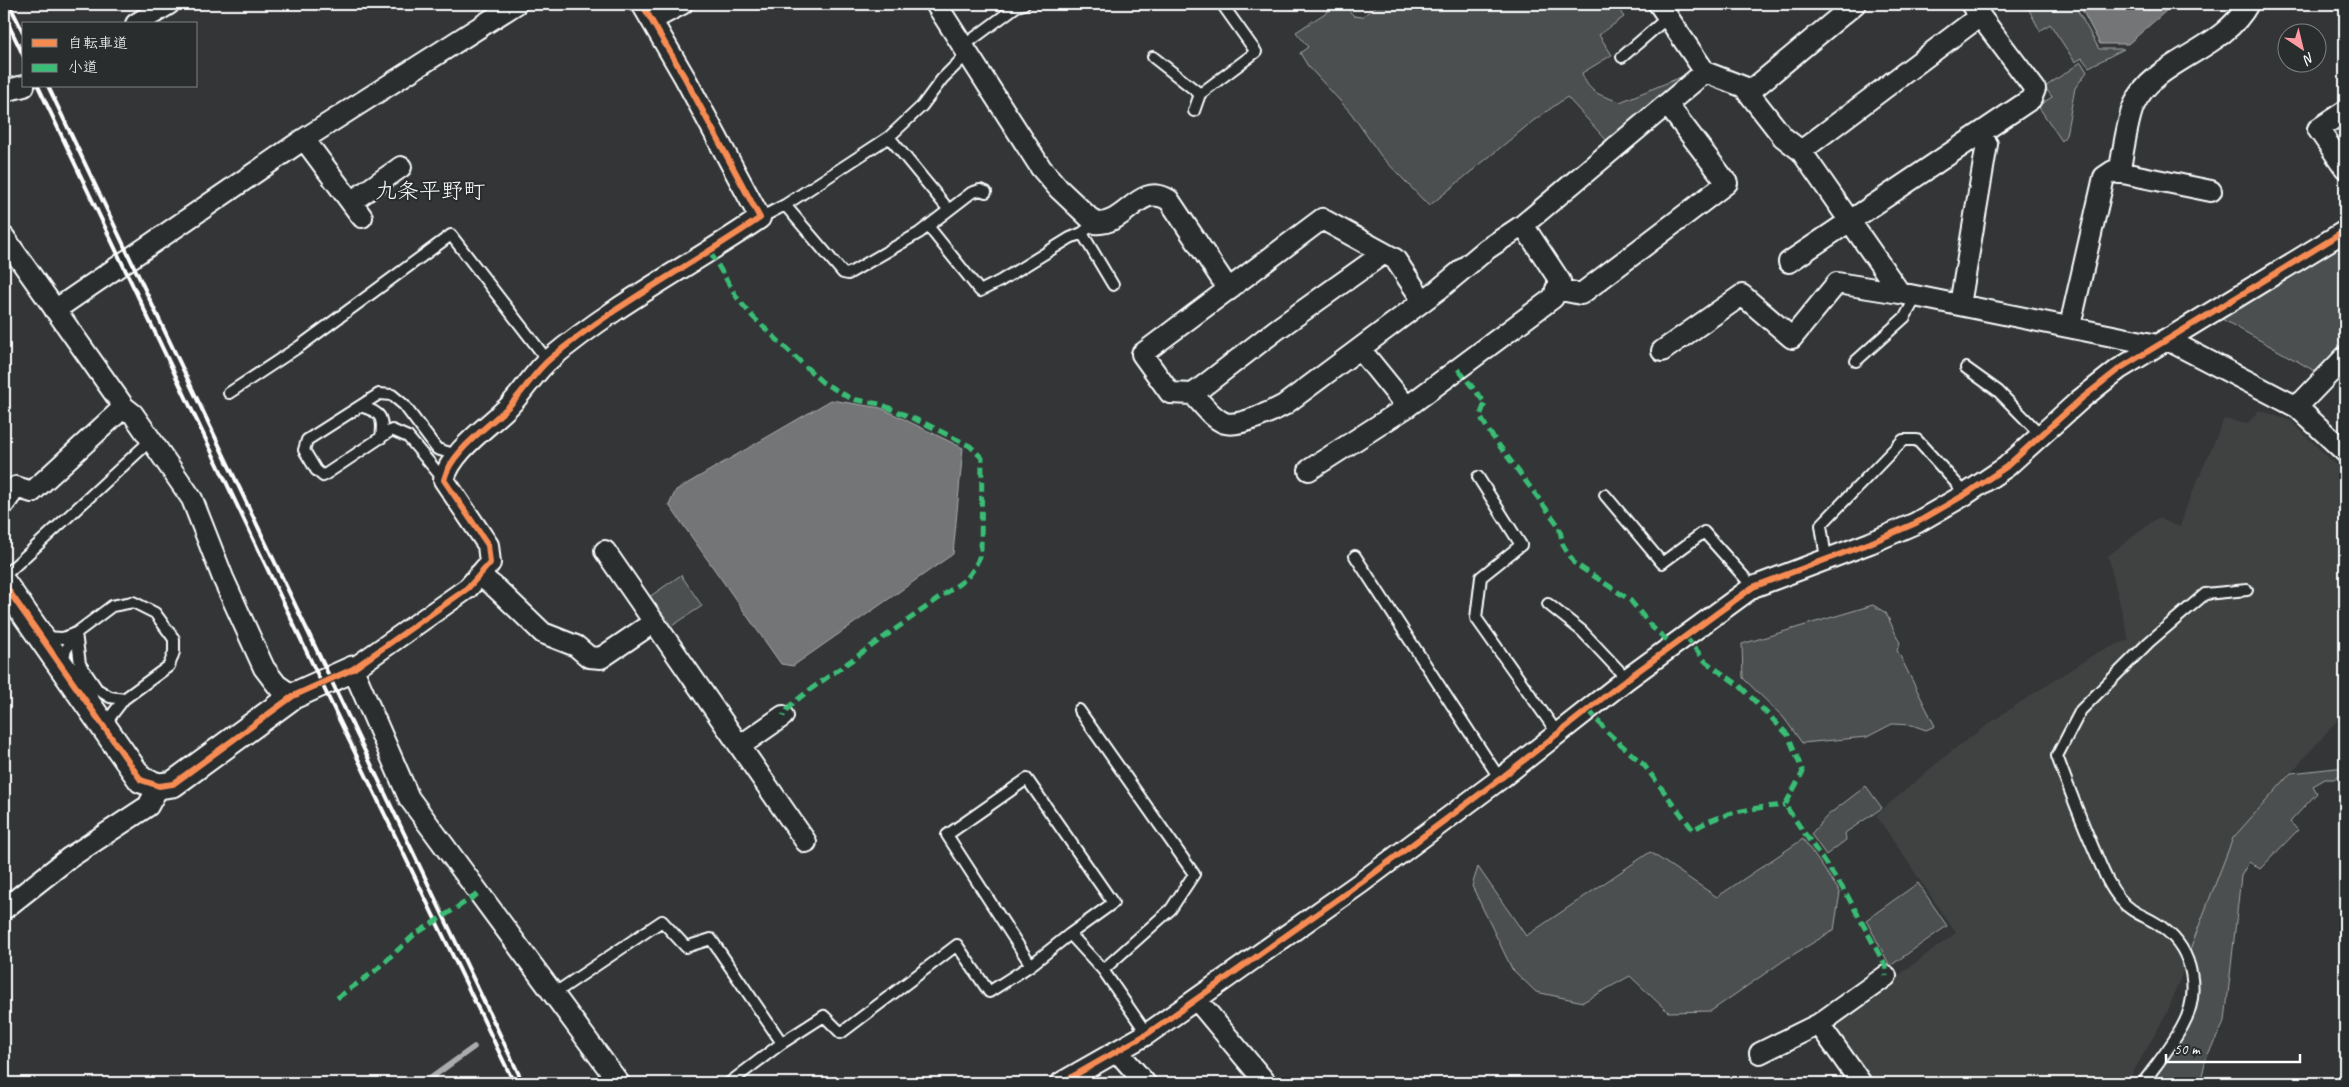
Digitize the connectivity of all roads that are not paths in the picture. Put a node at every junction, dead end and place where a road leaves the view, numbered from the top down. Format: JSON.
{"nodes":[{"id":1,"x":170,"y":4,"type":"edge"},
{"id":2,"x":516,"y":4,"type":"edge"},
{"id":3,"x":682,"y":4,"type":"edge"},
{"id":4,"x":936,"y":4,"type":"edge"},
{"id":5,"x":1024,"y":4,"type":"edge"},
{"id":6,"x":1222,"y":4,"type":"edge"},
{"id":7,"x":2248,"y":4,"type":"edge"},
{"id":8,"x":1850,"y":5,"type":"edge"},
{"id":9,"x":1663,"y":10,"type":"edge"},
{"id":10,"x":1975,"y":10,"type":"edge"},
{"id":11,"x":647,"y":12,"type":"edge"},
{"id":12,"x":139,"y":22,"type":"edge"},
{"id":13,"x":965,"y":50,"type":"junction"},
{"id":14,"x":1154,"y":57,"type":"dead end"},
{"id":15,"x":1622,"y":57,"type":"dead end"},
{"id":16,"x":1705,"y":72,"type":"junction"},
{"id":17,"x":22,"y":86,"type":"edge"},
{"id":18,"x":4,"y":91,"type":"edge"},
{"id":19,"x":1748,"y":92,"type":"junction"},
{"id":20,"x":1200,"y":94,"type":"junction"},
{"id":21,"x":1667,"y":104,"type":"junction"},
{"id":22,"x":1194,"y":111,"type":"dead end"},
{"id":23,"x":2345,"y":111,"type":"edge"},
{"id":24,"x":1979,"y":134,"type":"junction"},
{"id":25,"x":889,"y":137,"type":"junction"},
{"id":26,"x":304,"y":139,"type":"junction"},
{"id":27,"x":1800,"y":150,"type":"junction"},
{"id":28,"x":401,"y":167,"type":"dead end"},
{"id":29,"x":2345,"y":168,"type":"edge"},
{"id":30,"x":2119,"y":173,"type":"junction"},
{"id":31,"x":2211,"y":191,"type":"dead end"},
{"id":32,"x":986,"y":192,"type":"dead end"},
{"id":33,"x":785,"y":205,"type":"junction"},
{"id":34,"x":949,"y":210,"type":"junction"},
{"id":35,"x":760,"y":218,"type":"junction"},
{"id":36,"x":1850,"y":222,"type":"junction"},
{"id":37,"x":1523,"y":225,"type":"junction"},
{"id":38,"x":928,"y":226,"type":"junction"},
{"id":39,"x":1088,"y":228,"type":"junction"},
{"id":40,"x":2345,"y":231,"type":"edge"},
{"id":41,"x":4,"y":237,"type":"edge"},
{"id":42,"x":1384,"y":253,"type":"junction"},
{"id":43,"x":1789,"y":262,"type":"dead end"},
{"id":44,"x":1113,"y":285,"type":"dead end"},
{"id":45,"x":1556,"y":289,"type":"junction"},
{"id":46,"x":1229,"y":290,"type":"junction"},
{"id":47,"x":1908,"y":295,"type":"junction"},
{"id":48,"x":1424,"y":301,"type":"junction"},
{"id":49,"x":1960,"y":305,"type":"junction"},
{"id":50,"x":55,"y":310,"type":"junction"},
{"id":51,"x":2070,"y":326,"type":"junction"},
{"id":52,"x":2162,"y":342,"type":"junction"},
{"id":53,"x":1360,"y":349,"type":"junction"},
{"id":54,"x":1662,"y":351,"type":"dead end"},
{"id":55,"x":2345,"y":357,"type":"edge"},
{"id":56,"x":548,"y":361,"type":"junction"},
{"id":57,"x":1856,"y":361,"type":"dead end"},
{"id":58,"x":1966,"y":368,"type":"dead end"},
{"id":59,"x":229,"y":393,"type":"dead end"},
{"id":60,"x":1194,"y":394,"type":"junction"},
{"id":61,"x":360,"y":406,"type":"junction"},
{"id":62,"x":124,"y":407,"type":"junction"},
{"id":63,"x":1407,"y":407,"type":"junction"},
{"id":64,"x":2297,"y":407,"type":"junction"},
{"id":65,"x":2041,"y":435,"type":"junction"},
{"id":66,"x":381,"y":438,"type":"junction"},
{"id":67,"x":151,"y":440,"type":"junction"},
{"id":68,"x":2345,"y":452,"type":"edge"},
{"id":69,"x":457,"y":455,"type":"junction"},
{"id":70,"x":1309,"y":470,"type":"dead end"},
{"id":71,"x":1478,"y":477,"type":"dead end"},
{"id":72,"x":444,"y":480,"type":"junction"},
{"id":73,"x":1966,"y":494,"type":"junction"},
{"id":74,"x":1605,"y":495,"type":"dead end"},
{"id":75,"x":4,"y":504,"type":"edge"},
{"id":76,"x":605,"y":551,"type":"dead end"},
{"id":77,"x":1355,"y":556,"type":"dead end"},
{"id":78,"x":1826,"y":559,"type":"junction"},
{"id":79,"x":4,"y":576,"type":"edge"},
{"id":80,"x":479,"y":576,"type":"junction"},
{"id":81,"x":4,"y":584,"type":"edge"},
{"id":82,"x":1753,"y":587,"type":"junction"},
{"id":83,"x":2247,"y":590,"type":"dead end"},
{"id":84,"x":1548,"y":604,"type":"dead end"},
{"id":85,"x":654,"y":622,"type":"junction"},
{"id":86,"x":76,"y":633,"type":"junction"},
{"id":87,"x":38,"y":636,"type":"junction"},
{"id":88,"x":353,"y":669,"type":"junction"},
{"id":89,"x":66,"y":673,"type":"junction"},
{"id":90,"x":1627,"y":679,"type":"junction"},
{"id":91,"x":293,"y":696,"type":"junction"},
{"id":92,"x":84,"y":699,"type":"junction"},
{"id":93,"x":121,"y":702,"type":"junction"},
{"id":94,"x":1079,"y":710,"type":"dead end"},
{"id":95,"x":783,"y":716,"type":"dead end"},
{"id":96,"x":105,"y":730,"type":"junction"},
{"id":97,"x":1558,"y":734,"type":"junction"},
{"id":98,"x":740,"y":746,"type":"junction"},
{"id":99,"x":1500,"y":779,"type":"junction"},
{"id":100,"x":159,"y":786,"type":"junction"},
{"id":101,"x":806,"y":842,"type":"dead end"},
{"id":102,"x":4,"y":909,"type":"edge"},
{"id":103,"x":1070,"y":934,"type":"junction"},
{"id":104,"x":1031,"y":965,"type":"junction"},
{"id":105,"x":1103,"y":970,"type":"junction"},
{"id":106,"x":1886,"y":976,"type":"dead end"},
{"id":107,"x":552,"y":994,"type":"junction"},
{"id":108,"x":1197,"y":1000,"type":"junction"},
{"id":109,"x":1819,"y":1024,"type":"junction"},
{"id":110,"x":1147,"y":1034,"type":"junction"},
{"id":111,"x":782,"y":1043,"type":"junction"},
{"id":112,"x":1118,"y":1052,"type":"junction"},
{"id":113,"x":1760,"y":1053,"type":"dead end"},
{"id":114,"x":619,"y":1083,"type":"edge"},
{"id":115,"x":729,"y":1083,"type":"edge"},
{"id":116,"x":1061,"y":1083,"type":"edge"},
{"id":117,"x":1145,"y":1083,"type":"edge"},
{"id":118,"x":1266,"y":1083,"type":"edge"},
{"id":119,"x":1861,"y":1083,"type":"edge"},
{"id":120,"x":2143,"y":1083,"type":"edge"}],
"edges":[{"from":1,"to":12,"type":"street"},
{"from":2,"to":26,"type":"street"},
{"from":3,"to":11,"type":"street"},
{"from":4,"to":13,"type":"street"},
{"from":5,"to":13,"type":"lane"},
{"from":6,"to":20,"type":"lane"},
{"from":7,"to":30,"type":"street"},
{"from":8,"to":19,"type":"street"},
{"from":9,"to":15,"type":"lane"},
{"from":9,"to":16,"type":"street"},
{"from":10,"to":24,"type":"street"},
{"from":10,"to":27,"type":"street"},
{"from":11,"to":35,"type":"street"},
{"from":13,"to":25,"type":"lane"},
{"from":13,"to":39,"type":"street"},
{"from":14,"to":20,"type":"lane"},
{"from":16,"to":19,"type":"street"},
{"from":16,"to":21,"type":"street"},
{"from":17,"to":18,"type":"street"},
{"from":19,"to":27,"type":"street"},
{"from":20,"to":22,"type":"lane"},
{"from":21,"to":37,"type":"street"},
{"from":21,"to":45,"type":"street"},
{"from":23,"to":29,"type":"street"},
{"from":24,"to":36,"type":"street"},
{"from":24,"to":49,"type":"street"},
{"from":25,"to":33,"type":"lane"},
{"from":25,"to":34,"type":"lane"},
{"from":26,"to":28,"type":"street"},
{"from":26,"to":50,"type":"street"},
{"from":27,"to":36,"type":"street"},
{"from":30,"to":31,"type":"street"},
{"from":30,"to":51,"type":"street"},
{"from":32,"to":34,"type":"lane"},
{"from":33,"to":35,"type":"lane"},
{"from":33,"to":38,"type":"lane"},
{"from":34,"to":38,"type":"lane"},
{"from":35,"to":56,"type":"street"},
{"from":36,"to":43,"type":"street"},
{"from":36,"to":47,"type":"street"},
{"from":37,"to":45,"type":"street"},
{"from":37,"to":48,"type":"street"},
{"from":38,"to":39,"type":"lane"},
{"from":39,"to":44,"type":"lane"},
{"from":39,"to":46,"type":"street"},
{"from":40,"to":52,"type":"street"},
{"from":41,"to":50,"type":"street"},
{"from":42,"to":46,"type":"street"},
{"from":42,"to":48,"type":"street"},
{"from":42,"to":60,"type":"street"},
{"from":45,"to":63,"type":"street"},
{"from":46,"to":60,"type":"street"},
{"from":47,"to":49,"type":"street"},
{"from":47,"to":54,"type":"street"},
{"from":47,"to":57,"type":"lane"},
{"from":48,"to":53,"type":"street"},
{"from":49,"to":51,"type":"street"},
{"from":50,"to":62,"type":"street"},
{"from":51,"to":52,"type":"street"},
{"from":52,"to":64,"type":"street"},
{"from":52,"to":65,"type":"street"},
{"from":53,"to":60,"type":"street"},
{"from":53,"to":63,"type":"street"},
{"from":55,"to":64,"type":"street"},
{"from":56,"to":59,"type":"lane"},
{"from":56,"to":69,"type":"street"},
{"from":58,"to":65,"type":"lane"},
{"from":61,"to":66,"type":"lane"},
{"from":61,"to":66,"type":"lane"},
{"from":61,"to":69,"type":"lane"},
{"from":62,"to":67,"type":"street"},
{"from":62,"to":75,"type":"street"},
{"from":63,"to":70,"type":"street"},
{"from":64,"to":68,"type":"street"},
{"from":65,"to":73,"type":"street"},
{"from":66,"to":72,"type":"lane"},
{"from":67,"to":79,"type":"lane"},
{"from":67,"to":91,"type":"street"},
{"from":69,"to":72,"type":"street"},
{"from":71,"to":97,"type":"lane"},
{"from":72,"to":80,"type":"street"},
{"from":73,"to":78,"type":"street"},
{"from":73,"to":78,"type":"lane"},
{"from":74,"to":82,"type":"lane"},
{"from":76,"to":85,"type":"street"},
{"from":77,"to":99,"type":"lane"},
{"from":78,"to":82,"type":"street"},
{"from":80,"to":85,"type":"street"},
{"from":80,"to":88,"type":"street"},
{"from":81,"to":87,"type":"street"},
{"from":82,"to":90,"type":"street"},
{"from":83,"to":120,"type":"lane"},
{"from":84,"to":90,"type":"lane"},
{"from":85,"to":98,"type":"street"},
{"from":86,"to":87,"type":"lane"},
{"from":86,"to":89,"type":"lane"},
{"from":86,"to":93,"type":"lane"},
{"from":86,"to":93,"type":"lane"},
{"from":87,"to":89,"type":"street"},
{"from":88,"to":91,"type":"street"},
{"from":88,"to":107,"type":"street"},
{"from":89,"to":92,"type":"street"},
{"from":90,"to":97,"type":"street"},
{"from":91,"to":100,"type":"street"},
{"from":92,"to":93,"type":"lane"},
{"from":92,"to":96,"type":"street"},
{"from":93,"to":96,"type":"lane"},
{"from":94,"to":105,"type":"lane"},
{"from":95,"to":98,"type":"street"},
{"from":96,"to":100,"type":"street"},
{"from":97,"to":99,"type":"street"},
{"from":98,"to":101,"type":"street"},
{"from":99,"to":108,"type":"street"},
{"from":100,"to":102,"type":"street"},
{"from":103,"to":104,"type":"lane"},
{"from":103,"to":104,"type":"lane"},
{"from":103,"to":105,"type":"lane"},
{"from":104,"to":111,"type":"lane"},
{"from":105,"to":110,"type":"lane"},
{"from":106,"to":109,"type":"street"},
{"from":107,"to":111,"type":"lane"},
{"from":107,"to":114,"type":"street"},
{"from":108,"to":110,"type":"street"},
{"from":108,"to":118,"type":"street"},
{"from":109,"to":113,"type":"street"},
{"from":109,"to":119,"type":"street"},
{"from":110,"to":112,"type":"street"},
{"from":111,"to":115,"type":"lane"},
{"from":112,"to":116,"type":"street"},
{"from":112,"to":117,"type":"street"}]}
